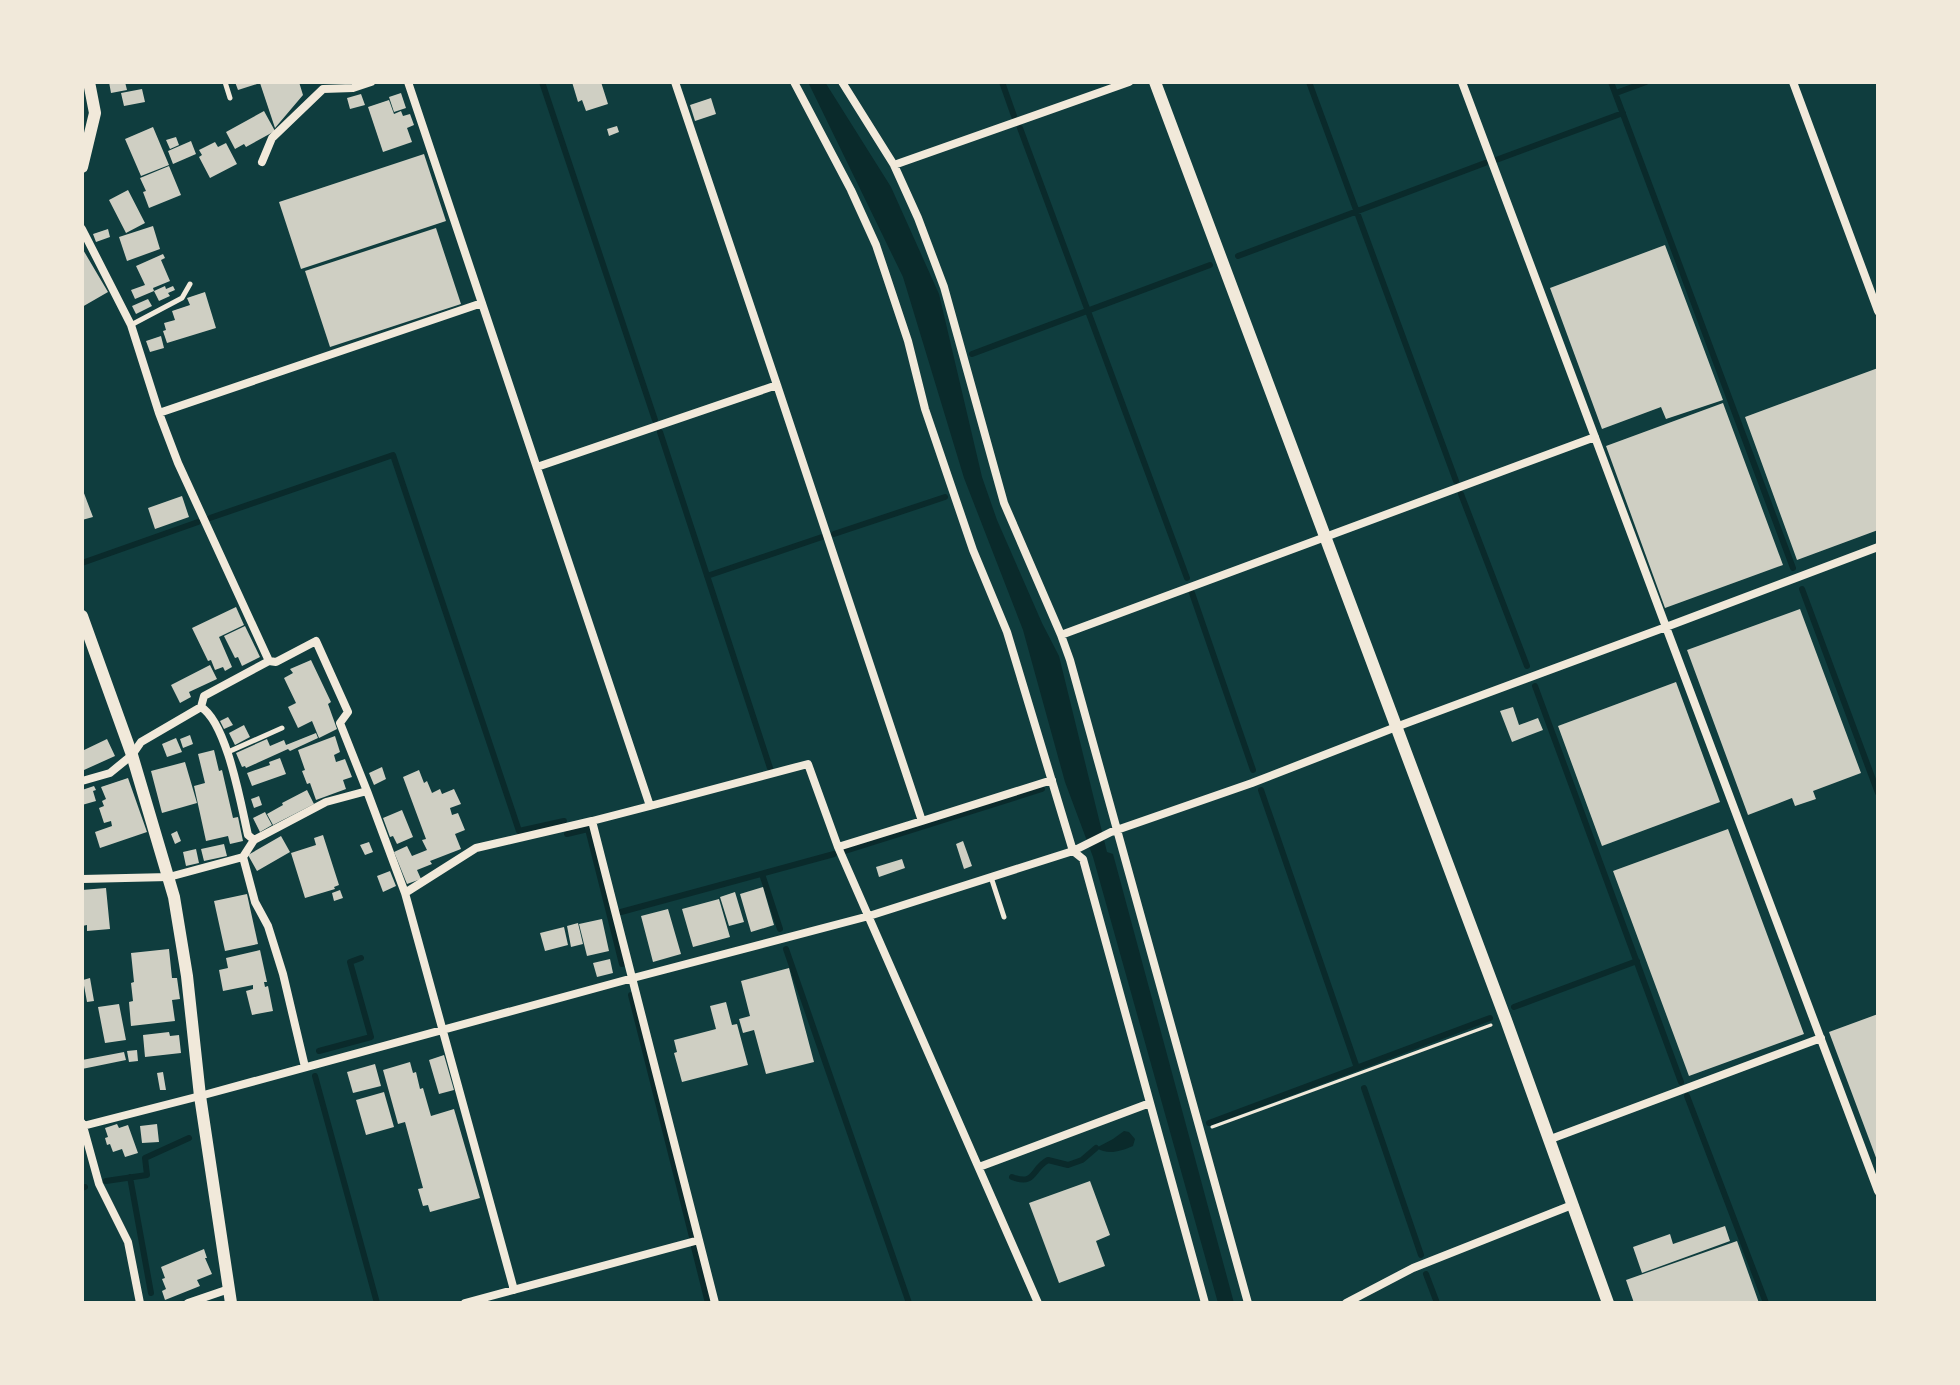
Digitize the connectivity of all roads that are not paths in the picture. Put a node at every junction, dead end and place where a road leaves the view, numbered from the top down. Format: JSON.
{"nodes":[{"id":1,"x":89,"y":82,"type":"edge"},
{"id":2,"x":225,"y":82,"type":"edge"},
{"id":3,"x":371,"y":82,"type":"edge"},
{"id":4,"x":408,"y":82,"type":"edge"},
{"id":5,"x":675,"y":82,"type":"edge"},
{"id":6,"x":794,"y":82,"type":"edge"},
{"id":7,"x":842,"y":82,"type":"edge"},
{"id":8,"x":1129,"y":82,"type":"edge"},
{"id":9,"x":1155,"y":82,"type":"edge"},
{"id":10,"x":1462,"y":82,"type":"edge"},
{"id":11,"x":1793,"y":82,"type":"edge"},
{"id":12,"x":230,"y":98,"type":"dead end"},
{"id":13,"x":262,"y":162,"type":"dead end"},
{"id":14,"x":894,"y":165,"type":"junction"},
{"id":15,"x":82,"y":167,"type":"edge"},
{"id":16,"x":82,"y":229,"type":"edge"},
{"id":17,"x":190,"y":284,"type":"dead end"},
{"id":18,"x":482,"y":303,"type":"junction"},
{"id":19,"x":1878,"y":311,"type":"edge"},
{"id":20,"x":131,"y":325,"type":"junction"},
{"id":21,"x":777,"y":385,"type":"junction"},
{"id":22,"x":159,"y":413,"type":"junction"},
{"id":23,"x":1595,"y":437,"type":"junction"},
{"id":24,"x":537,"y":467,"type":"junction"},
{"id":25,"x":1325,"y":538,"type":"junction"},
{"id":26,"x":1878,"y":547,"type":"edge"},
{"id":27,"x":82,"y":616,"type":"edge"},
{"id":28,"x":1666,"y":627,"type":"junction"},
{"id":29,"x":1061,"y":635,"type":"junction"},
{"id":30,"x":269,"y":661,"type":"junction"},
{"id":31,"x":201,"y":707,"type":"junction"},
{"id":32,"x":1396,"y":727,"type":"junction"},
{"id":33,"x":282,"y":728,"type":"dead end"},
{"id":34,"x":228,"y":752,"type":"junction"},
{"id":35,"x":132,"y":755,"type":"junction"},
{"id":36,"x":1052,"y":780,"type":"junction"},
{"id":37,"x":82,"y":781,"type":"edge"},
{"id":38,"x":367,"y":791,"type":"junction"},
{"id":39,"x":650,"y":806,"type":"junction"},
{"id":40,"x":592,"y":821,"type":"junction"},
{"id":41,"x":922,"y":821,"type":"junction"},
{"id":42,"x":1114,"y":831,"type":"junction"},
{"id":43,"x":254,"y":840,"type":"junction"},
{"id":44,"x":838,"y":847,"type":"junction"},
{"id":45,"x":1073,"y":851,"type":"junction"},
{"id":46,"x":243,"y":857,"type":"junction"},
{"id":47,"x":169,"y":877,"type":"junction"},
{"id":48,"x":991,"y":877,"type":"junction"},
{"id":49,"x":82,"y":879,"type":"edge"},
{"id":50,"x":405,"y":893,"type":"junction"},
{"id":51,"x":869,"y":916,"type":"junction"},
{"id":52,"x":1004,"y":917,"type":"dead end"},
{"id":53,"x":633,"y":978,"type":"junction"},
{"id":54,"x":443,"y":1030,"type":"junction"},
{"id":55,"x":1821,"y":1038,"type":"junction"},
{"id":56,"x":305,"y":1067,"type":"junction"},
{"id":57,"x":200,"y":1096,"type":"junction"},
{"id":58,"x":1150,"y":1103,"type":"junction"},
{"id":59,"x":82,"y":1125,"type":"edge"},
{"id":60,"x":1548,"y":1140,"type":"junction"},
{"id":61,"x":979,"y":1167,"type":"junction"},
{"id":62,"x":1878,"y":1191,"type":"edge"},
{"id":63,"x":1572,"y":1205,"type":"junction"},
{"id":64,"x":699,"y":1240,"type":"junction"},
{"id":65,"x":229,"y":1289,"type":"junction"},
{"id":66,"x":514,"y":1290,"type":"junction"},
{"id":67,"x":140,"y":1303,"type":"edge"},
{"id":68,"x":188,"y":1303,"type":"edge"},
{"id":69,"x":231,"y":1303,"type":"edge"},
{"id":70,"x":465,"y":1303,"type":"edge"},
{"id":71,"x":715,"y":1303,"type":"edge"},
{"id":72,"x":1038,"y":1303,"type":"edge"},
{"id":73,"x":1205,"y":1303,"type":"edge"},
{"id":74,"x":1248,"y":1303,"type":"edge"},
{"id":75,"x":1346,"y":1303,"type":"edge"},
{"id":76,"x":1608,"y":1303,"type":"edge"}],
"edges":[{"from":1,"to":15,"type":"street"},
{"from":2,"to":12,"type":"lane"},
{"from":3,"to":13,"type":"street"},
{"from":4,"to":18,"type":"street"},
{"from":5,"to":21,"type":"street"},
{"from":6,"to":36,"type":"street"},
{"from":7,"to":14,"type":"street"},
{"from":8,"to":14,"type":"street"},
{"from":9,"to":25,"type":"street"},
{"from":10,"to":23,"type":"street"},
{"from":11,"to":19,"type":"street"},
{"from":14,"to":29,"type":"street"},
{"from":16,"to":20,"type":"street"},
{"from":17,"to":20,"type":"lane"},
{"from":18,"to":22,"type":"street"},
{"from":18,"to":24,"type":"street"},
{"from":20,"to":22,"type":"street"},
{"from":21,"to":24,"type":"street"},
{"from":21,"to":41,"type":"street"},
{"from":22,"to":30,"type":"street"},
{"from":23,"to":25,"type":"street"},
{"from":23,"to":28,"type":"street"},
{"from":24,"to":39,"type":"street"},
{"from":25,"to":29,"type":"street"},
{"from":25,"to":32,"type":"street"},
{"from":26,"to":28,"type":"street"},
{"from":27,"to":35,"type":"street"},
{"from":28,"to":32,"type":"street"},
{"from":28,"to":55,"type":"street"},
{"from":29,"to":42,"type":"street"},
{"from":30,"to":31,"type":"street"},
{"from":30,"to":38,"type":"street"},
{"from":31,"to":34,"type":"street"},
{"from":31,"to":35,"type":"street"},
{"from":32,"to":42,"type":"street"},
{"from":32,"to":60,"type":"street"},
{"from":33,"to":34,"type":"lane"},
{"from":34,"to":43,"type":"street"},
{"from":35,"to":37,"type":"street"},
{"from":35,"to":47,"type":"street"},
{"from":36,"to":41,"type":"street"},
{"from":36,"to":45,"type":"street"},
{"from":38,"to":43,"type":"street"},
{"from":38,"to":50,"type":"street"},
{"from":39,"to":40,"type":"street"},
{"from":39,"to":44,"type":"street"},
{"from":40,"to":50,"type":"street"},
{"from":40,"to":53,"type":"street"},
{"from":41,"to":44,"type":"street"},
{"from":42,"to":45,"type":"street"},
{"from":42,"to":74,"type":"street"},
{"from":43,"to":46,"type":"street"},
{"from":44,"to":51,"type":"street"},
{"from":45,"to":48,"type":"street"},
{"from":45,"to":58,"type":"street"},
{"from":46,"to":47,"type":"street"},
{"from":46,"to":56,"type":"street"},
{"from":47,"to":49,"type":"street"},
{"from":47,"to":57,"type":"street"},
{"from":48,"to":51,"type":"street"},
{"from":48,"to":52,"type":"lane"},
{"from":50,"to":54,"type":"street"},
{"from":51,"to":53,"type":"street"},
{"from":51,"to":61,"type":"street"},
{"from":53,"to":54,"type":"street"},
{"from":53,"to":64,"type":"street"},
{"from":54,"to":56,"type":"street"},
{"from":54,"to":66,"type":"street"},
{"from":55,"to":60,"type":"street"},
{"from":55,"to":62,"type":"street"},
{"from":56,"to":57,"type":"street"},
{"from":57,"to":59,"type":"street"},
{"from":57,"to":65,"type":"street"},
{"from":58,"to":61,"type":"street"},
{"from":58,"to":73,"type":"street"},
{"from":59,"to":67,"type":"street"},
{"from":60,"to":63,"type":"street"},
{"from":61,"to":72,"type":"street"},
{"from":63,"to":75,"type":"street"},
{"from":63,"to":76,"type":"street"},
{"from":64,"to":66,"type":"street"},
{"from":64,"to":71,"type":"street"},
{"from":65,"to":68,"type":"street"},
{"from":65,"to":69,"type":"street"},
{"from":66,"to":70,"type":"street"}]}
